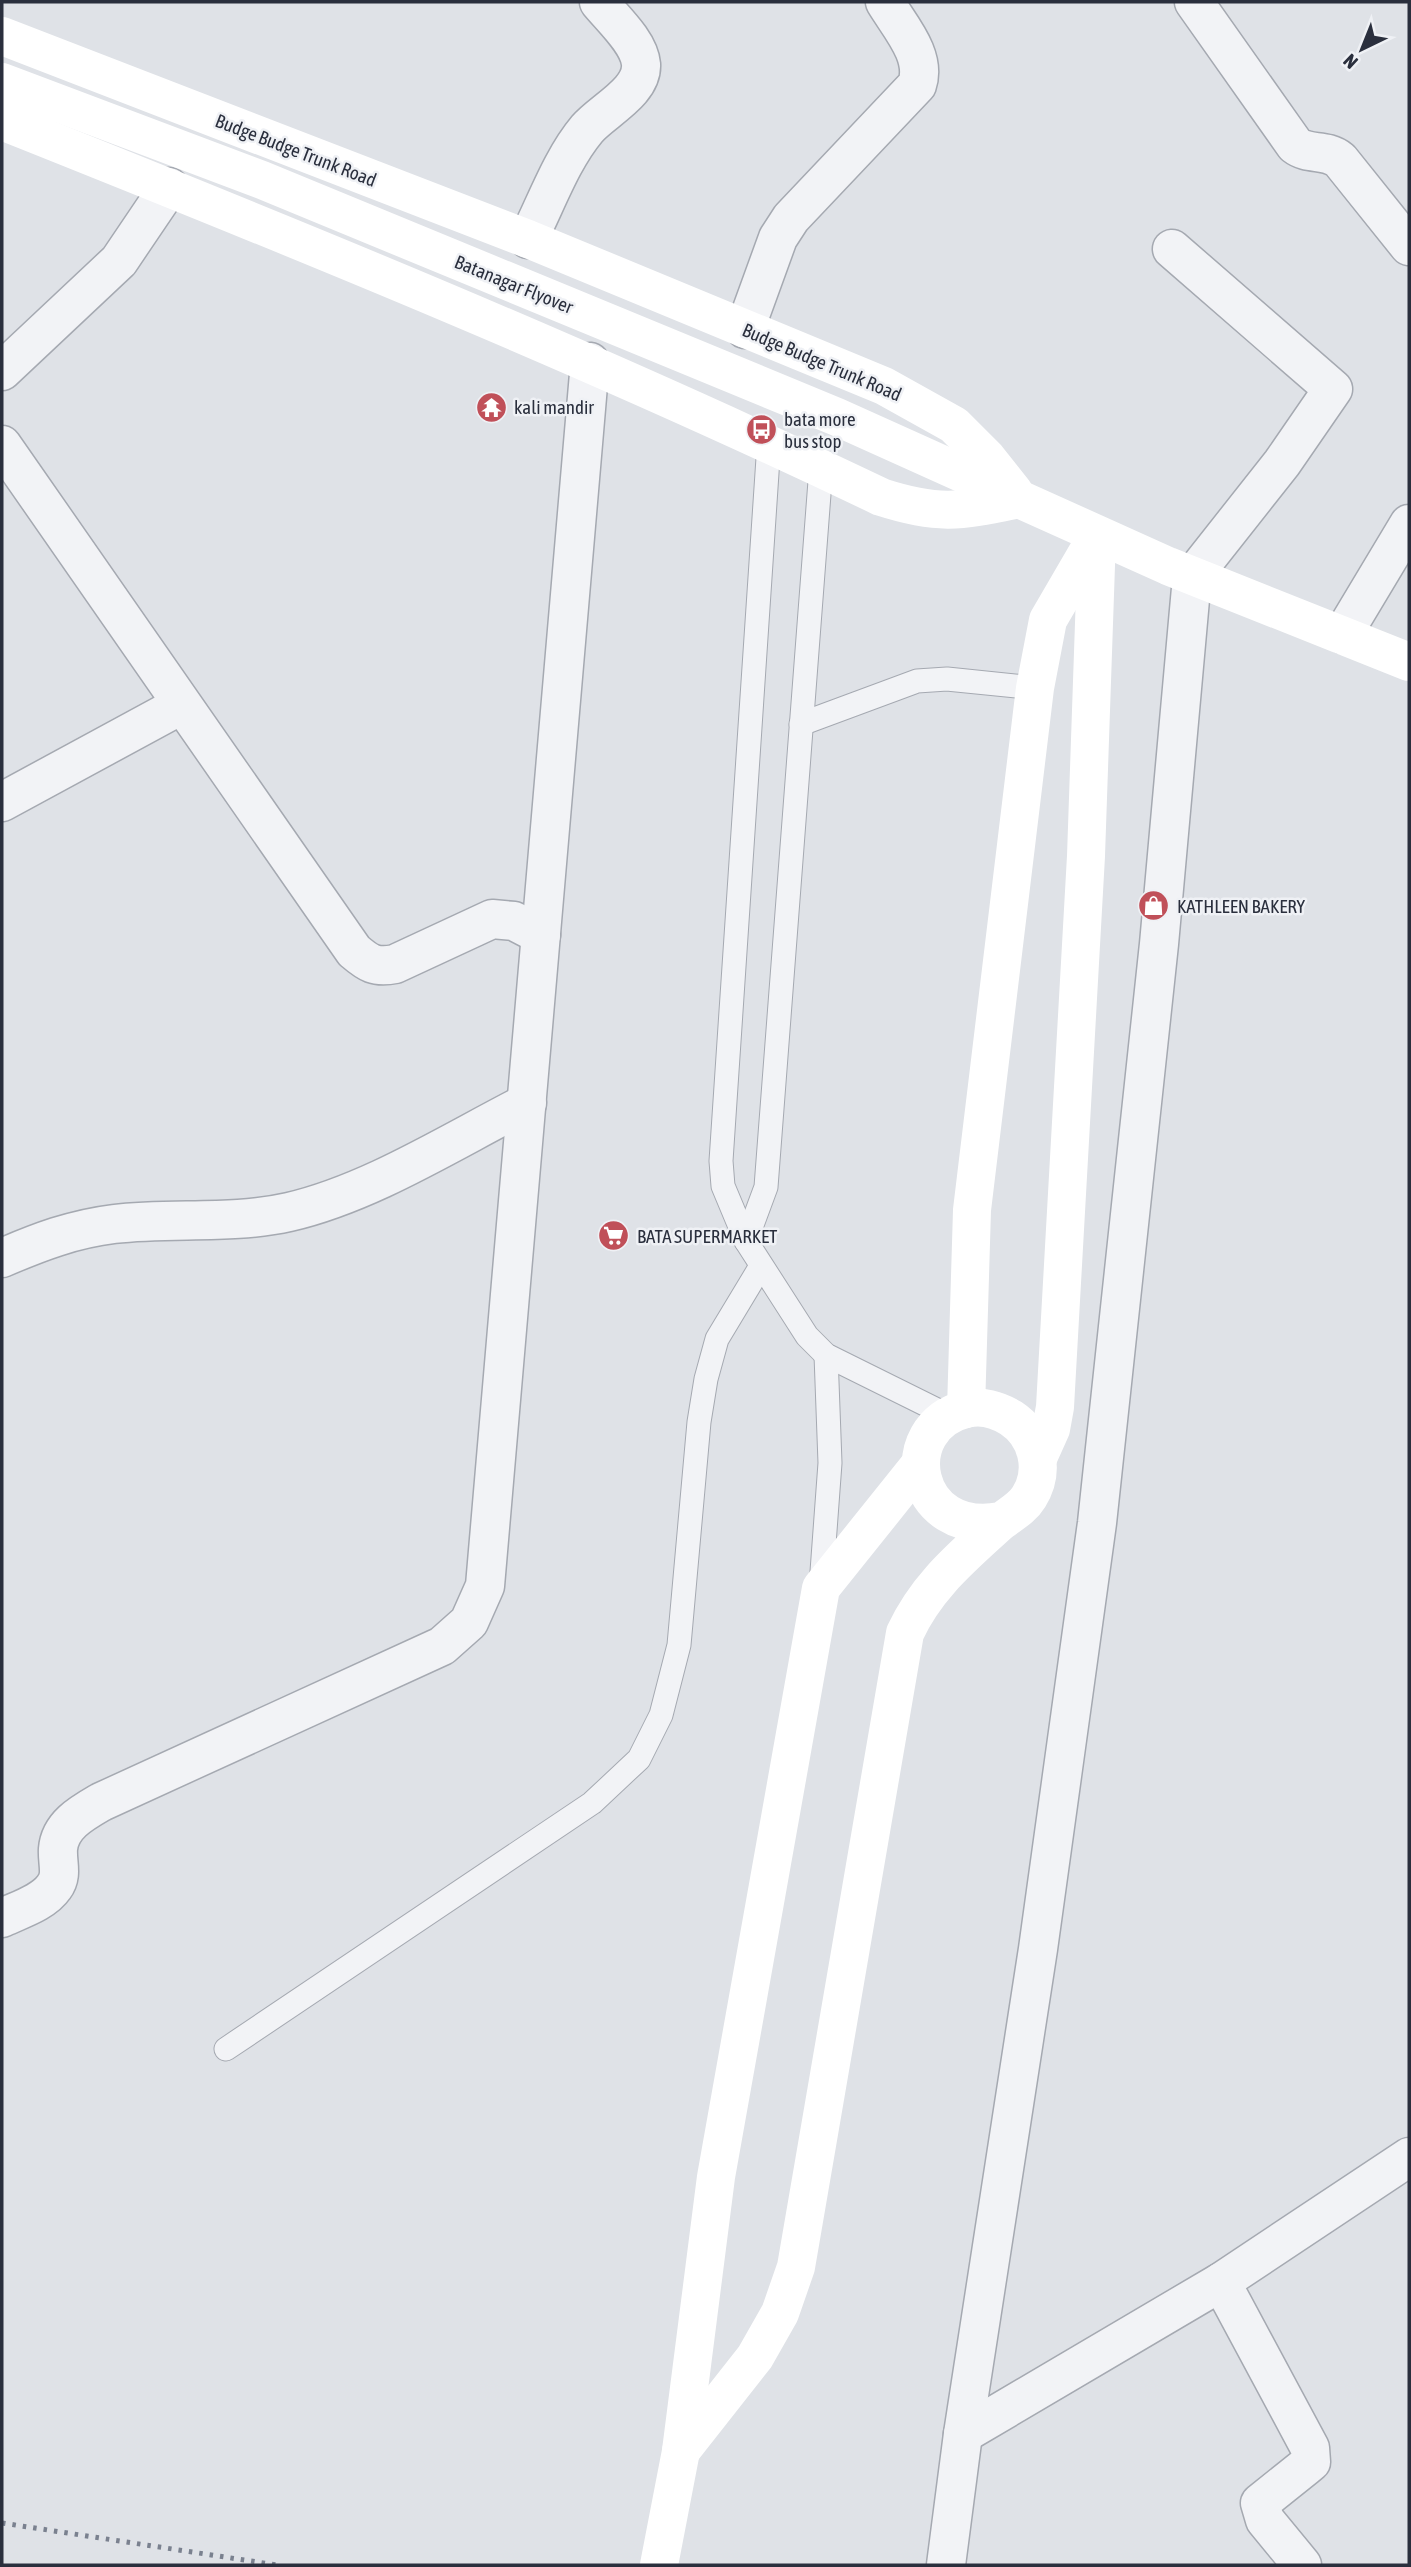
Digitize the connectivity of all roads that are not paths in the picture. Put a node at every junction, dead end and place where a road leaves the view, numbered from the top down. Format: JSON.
{"nodes":[{"id":1,"x":599,"y":2,"type":"edge"},
{"id":2,"x":885,"y":2,"type":"edge"},
{"id":3,"x":1194,"y":2,"type":"edge"},
{"id":4,"x":2,"y":36,"type":"edge"},
{"id":5,"x":2,"y":82,"type":"edge"},
{"id":6,"x":2,"y":121,"type":"edge"},
{"id":7,"x":169,"y":187,"type":"junction"},
{"id":8,"x":528,"y":239,"type":"junction"},
{"id":9,"x":1409,"y":246,"type":"edge"},
{"id":10,"x":1172,"y":249,"type":"dead end"},
{"id":11,"x":745,"y":328,"type":"junction"},
{"id":12,"x":590,"y":362,"type":"junction"},
{"id":13,"x":2,"y":371,"type":"edge"},
{"id":14,"x":769,"y":443,"type":"junction"},
{"id":15,"x":2,"y":445,"type":"edge"},
{"id":16,"x":821,"y":468,"type":"junction"},
{"id":17,"x":1019,"y":499,"type":"junction"},
{"id":18,"x":1409,"y":524,"type":"edge"},
{"id":19,"x":1097,"y":536,"type":"junction"},
{"id":20,"x":1192,"y":577,"type":"junction"},
{"id":21,"x":1343,"y":634,"type":"junction"},
{"id":22,"x":1409,"y":662,"type":"edge"},
{"id":23,"x":1035,"y":688,"type":"junction"},
{"id":24,"x":181,"y":705,"type":"junction"},
{"id":25,"x":801,"y":724,"type":"junction"},
{"id":26,"x":2,"y":802,"type":"edge"},
{"id":27,"x":541,"y":934,"type":"junction"},
{"id":28,"x":527,"y":1103,"type":"junction"},
{"id":29,"x":746,"y":1241,"type":"junction"},
{"id":30,"x":2,"y":1258,"type":"edge"},
{"id":31,"x":761,"y":1266,"type":"junction"},
{"id":32,"x":826,"y":1355,"type":"junction"},
{"id":33,"x":958,"y":1412,"type":"junction"},
{"id":34,"x":1038,"y":1458,"type":"junction"},
{"id":35,"x":920,"y":1463,"type":"junction"},
{"id":36,"x":1001,"y":1521,"type":"junction"},
{"id":37,"x":821,"y":1588,"type":"junction"},
{"id":38,"x":2,"y":1918,"type":"edge"},
{"id":39,"x":226,"y":2049,"type":"dead end"},
{"id":40,"x":1409,"y":2157,"type":"edge"},
{"id":41,"x":1221,"y":2282,"type":"junction"},
{"id":42,"x":963,"y":2434,"type":"junction"},
{"id":43,"x":681,"y":2451,"type":"junction"},
{"id":44,"x":659,"y":2565,"type":"edge"},
{"id":45,"x":946,"y":2565,"type":"edge"},
{"id":46,"x":1303,"y":2565,"type":"edge"}],
"edges":[{"from":1,"to":8,"type":"street"},
{"from":2,"to":11,"type":"street"},
{"from":3,"to":9,"type":"street"},
{"from":4,"to":8,"type":"street","name":"Budge Budge Trunk Road"},
{"from":5,"to":17,"type":"street","name":"Batanagar Flyover"},
{"from":6,"to":7,"type":"street"},
{"from":7,"to":12,"type":"street"},
{"from":7,"to":13,"type":"street"},
{"from":8,"to":11,"type":"street","name":"Budge Budge Trunk Road"},
{"from":10,"to":20,"type":"street"},
{"from":11,"to":17,"type":"street","name":"Budge Budge Trunk Road"},
{"from":12,"to":14,"type":"street"},
{"from":12,"to":27,"type":"street"},
{"from":14,"to":16,"type":"street"},
{"from":14,"to":29,"type":"lane"},
{"from":15,"to":24,"type":"street"},
{"from":16,"to":17,"type":"street"},
{"from":16,"to":25,"type":"lane"},
{"from":17,"to":19,"type":"street","name":"Batanagar Flyover"},
{"from":18,"to":21,"type":"street"},
{"from":19,"to":20,"type":"street"},
{"from":19,"to":23,"type":"street"},
{"from":19,"to":34,"type":"street"},
{"from":20,"to":21,"type":"street"},
{"from":20,"to":42,"type":"street"},
{"from":21,"to":22,"type":"street"},
{"from":23,"to":25,"type":"lane"},
{"from":23,"to":33,"type":"street"},
{"from":24,"to":26,"type":"street"},
{"from":24,"to":27,"type":"street"},
{"from":25,"to":29,"type":"lane"},
{"from":27,"to":28,"type":"street"},
{"from":28,"to":30,"type":"street"},
{"from":28,"to":38,"type":"street"},
{"from":29,"to":31,"type":"lane"},
{"from":31,"to":32,"type":"lane"},
{"from":31,"to":39,"type":"lane"},
{"from":32,"to":33,"type":"lane"},
{"from":32,"to":37,"type":"lane"},
{"from":33,"to":34,"type":"street"},
{"from":33,"to":35,"type":"street"},
{"from":34,"to":36,"type":"street"},
{"from":35,"to":36,"type":"street"},
{"from":35,"to":37,"type":"street"},
{"from":36,"to":43,"type":"street"},
{"from":37,"to":43,"type":"street"},
{"from":40,"to":41,"type":"street"},
{"from":41,"to":42,"type":"street"},
{"from":41,"to":46,"type":"street"},
{"from":42,"to":45,"type":"street"},
{"from":43,"to":44,"type":"street"}]}
